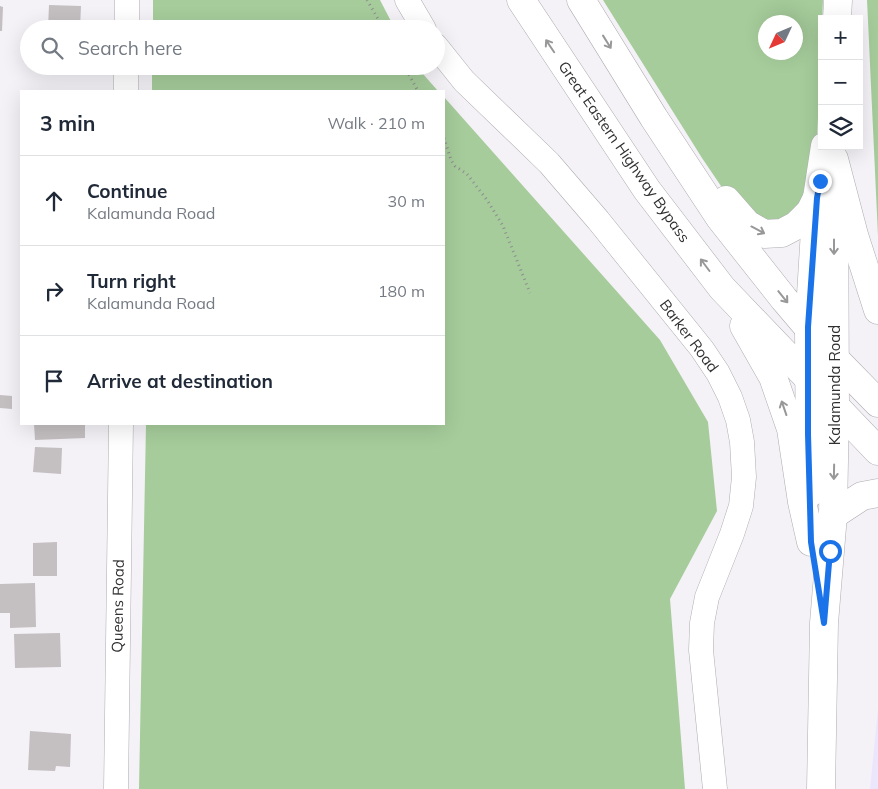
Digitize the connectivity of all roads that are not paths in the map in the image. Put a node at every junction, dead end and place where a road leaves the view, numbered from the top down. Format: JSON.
{"nodes":[{"id":1,"x":127,"y":0,"type":"edge"},
{"id":2,"x":407,"y":0,"type":"edge"},
{"id":3,"x":521,"y":0,"type":"edge"},
{"id":4,"x":581,"y":0,"type":"edge"},
{"id":5,"x":838,"y":0,"type":"edge"},
{"id":6,"x":837,"y":15,"type":"edge"},
{"id":7,"x":127,"y":20,"type":"edge"},
{"id":8,"x":419,"y":20,"type":"edge"},
{"id":9,"x":445,"y":57,"type":"edge"},
{"id":10,"x":126,"y":75,"type":"edge"},
{"id":11,"x":126,"y":90,"type":"edge"},
{"id":12,"x":654,"y":118,"type":"junction"},
{"id":13,"x":831,"y":151,"type":"edge"},
{"id":14,"x":817,"y":198,"type":"junction"},
{"id":15,"x":722,"y":288,"type":"junction"},
{"id":16,"x":878,"y":310,"type":"edge"},
{"id":17,"x":808,"y":327,"type":"junction"},
{"id":18,"x":835,"y":358,"type":"junction"},
{"id":19,"x":809,"y":378,"type":"junction"},
{"id":20,"x":878,"y":403,"type":"edge"},
{"id":21,"x":835,"y":406,"type":"junction"},
{"id":22,"x":121,"y":425,"type":"edge"},
{"id":23,"x":878,"y":451,"type":"edge"},
{"id":24,"x":878,"y":493,"type":"edge"},
{"id":25,"x":833,"y":515,"type":"junction"},
{"id":26,"x":811,"y":542,"type":"junction"},
{"id":27,"x":824,"y":623,"type":"junction"},
{"id":28,"x":116,"y":789,"type":"edge"},
{"id":29,"x":715,"y":789,"type":"edge"},
{"id":30,"x":821,"y":789,"type":"edge"}],
"edges":[{"from":1,"to":7,"type":"street"},
{"from":2,"to":8,"type":"street"},
{"from":15,"to":3,"type":"main road","name":"Great Eastern Highway Bypass","one_way":true},
{"from":4,"to":12,"type":"main road","one_way":true},
{"from":5,"to":6,"type":"main road"},
{"from":9,"to":29,"type":"street","name":"Barker Road"},
{"from":10,"to":11,"type":"street"},
{"from":12,"to":14,"type":"main road","one_way":true},
{"from":12,"to":17,"type":"main road","one_way":true},
{"from":13,"to":14,"type":"main road","name":"Kalamunda Road"},
{"from":13,"to":16,"type":"main road"},
{"from":13,"to":18,"type":"main road","name":"Kalamunda Road","one_way":true},
{"from":14,"to":17,"type":"main road","name":"Kalamunda Road"},
{"from":15,"to":19,"type":"main road","name":"Great Eastern Highway Bypass"},
{"from":26,"to":15,"type":"main road","one_way":true},
{"from":17,"to":18,"type":"main road"},
{"from":17,"to":19,"type":"main road","name":"Kalamunda Road"},
{"from":18,"to":20,"type":"main road"},
{"from":18,"to":21,"type":"main road","name":"Kalamunda Road"},
{"from":19,"to":21,"type":"main road","name":"Great Eastern Highway Bypass"},
{"from":19,"to":26,"type":"main road","name":"Kalamunda Road"},
{"from":21,"to":23,"type":"main road","name":"Great Eastern Highway Bypass"},
{"from":21,"to":25,"type":"main road","name":"Kalamunda Road","one_way":true},
{"from":22,"to":28,"type":"street","name":"Queens Road"},
{"from":24,"to":25,"type":"main road"},
{"from":25,"to":27,"type":"main road","name":"Kalamunda Road"},
{"from":26,"to":27,"type":"main road","name":"Kalamunda Road"},
{"from":27,"to":30,"type":"main road","name":"Kalamunda Road"}]}
